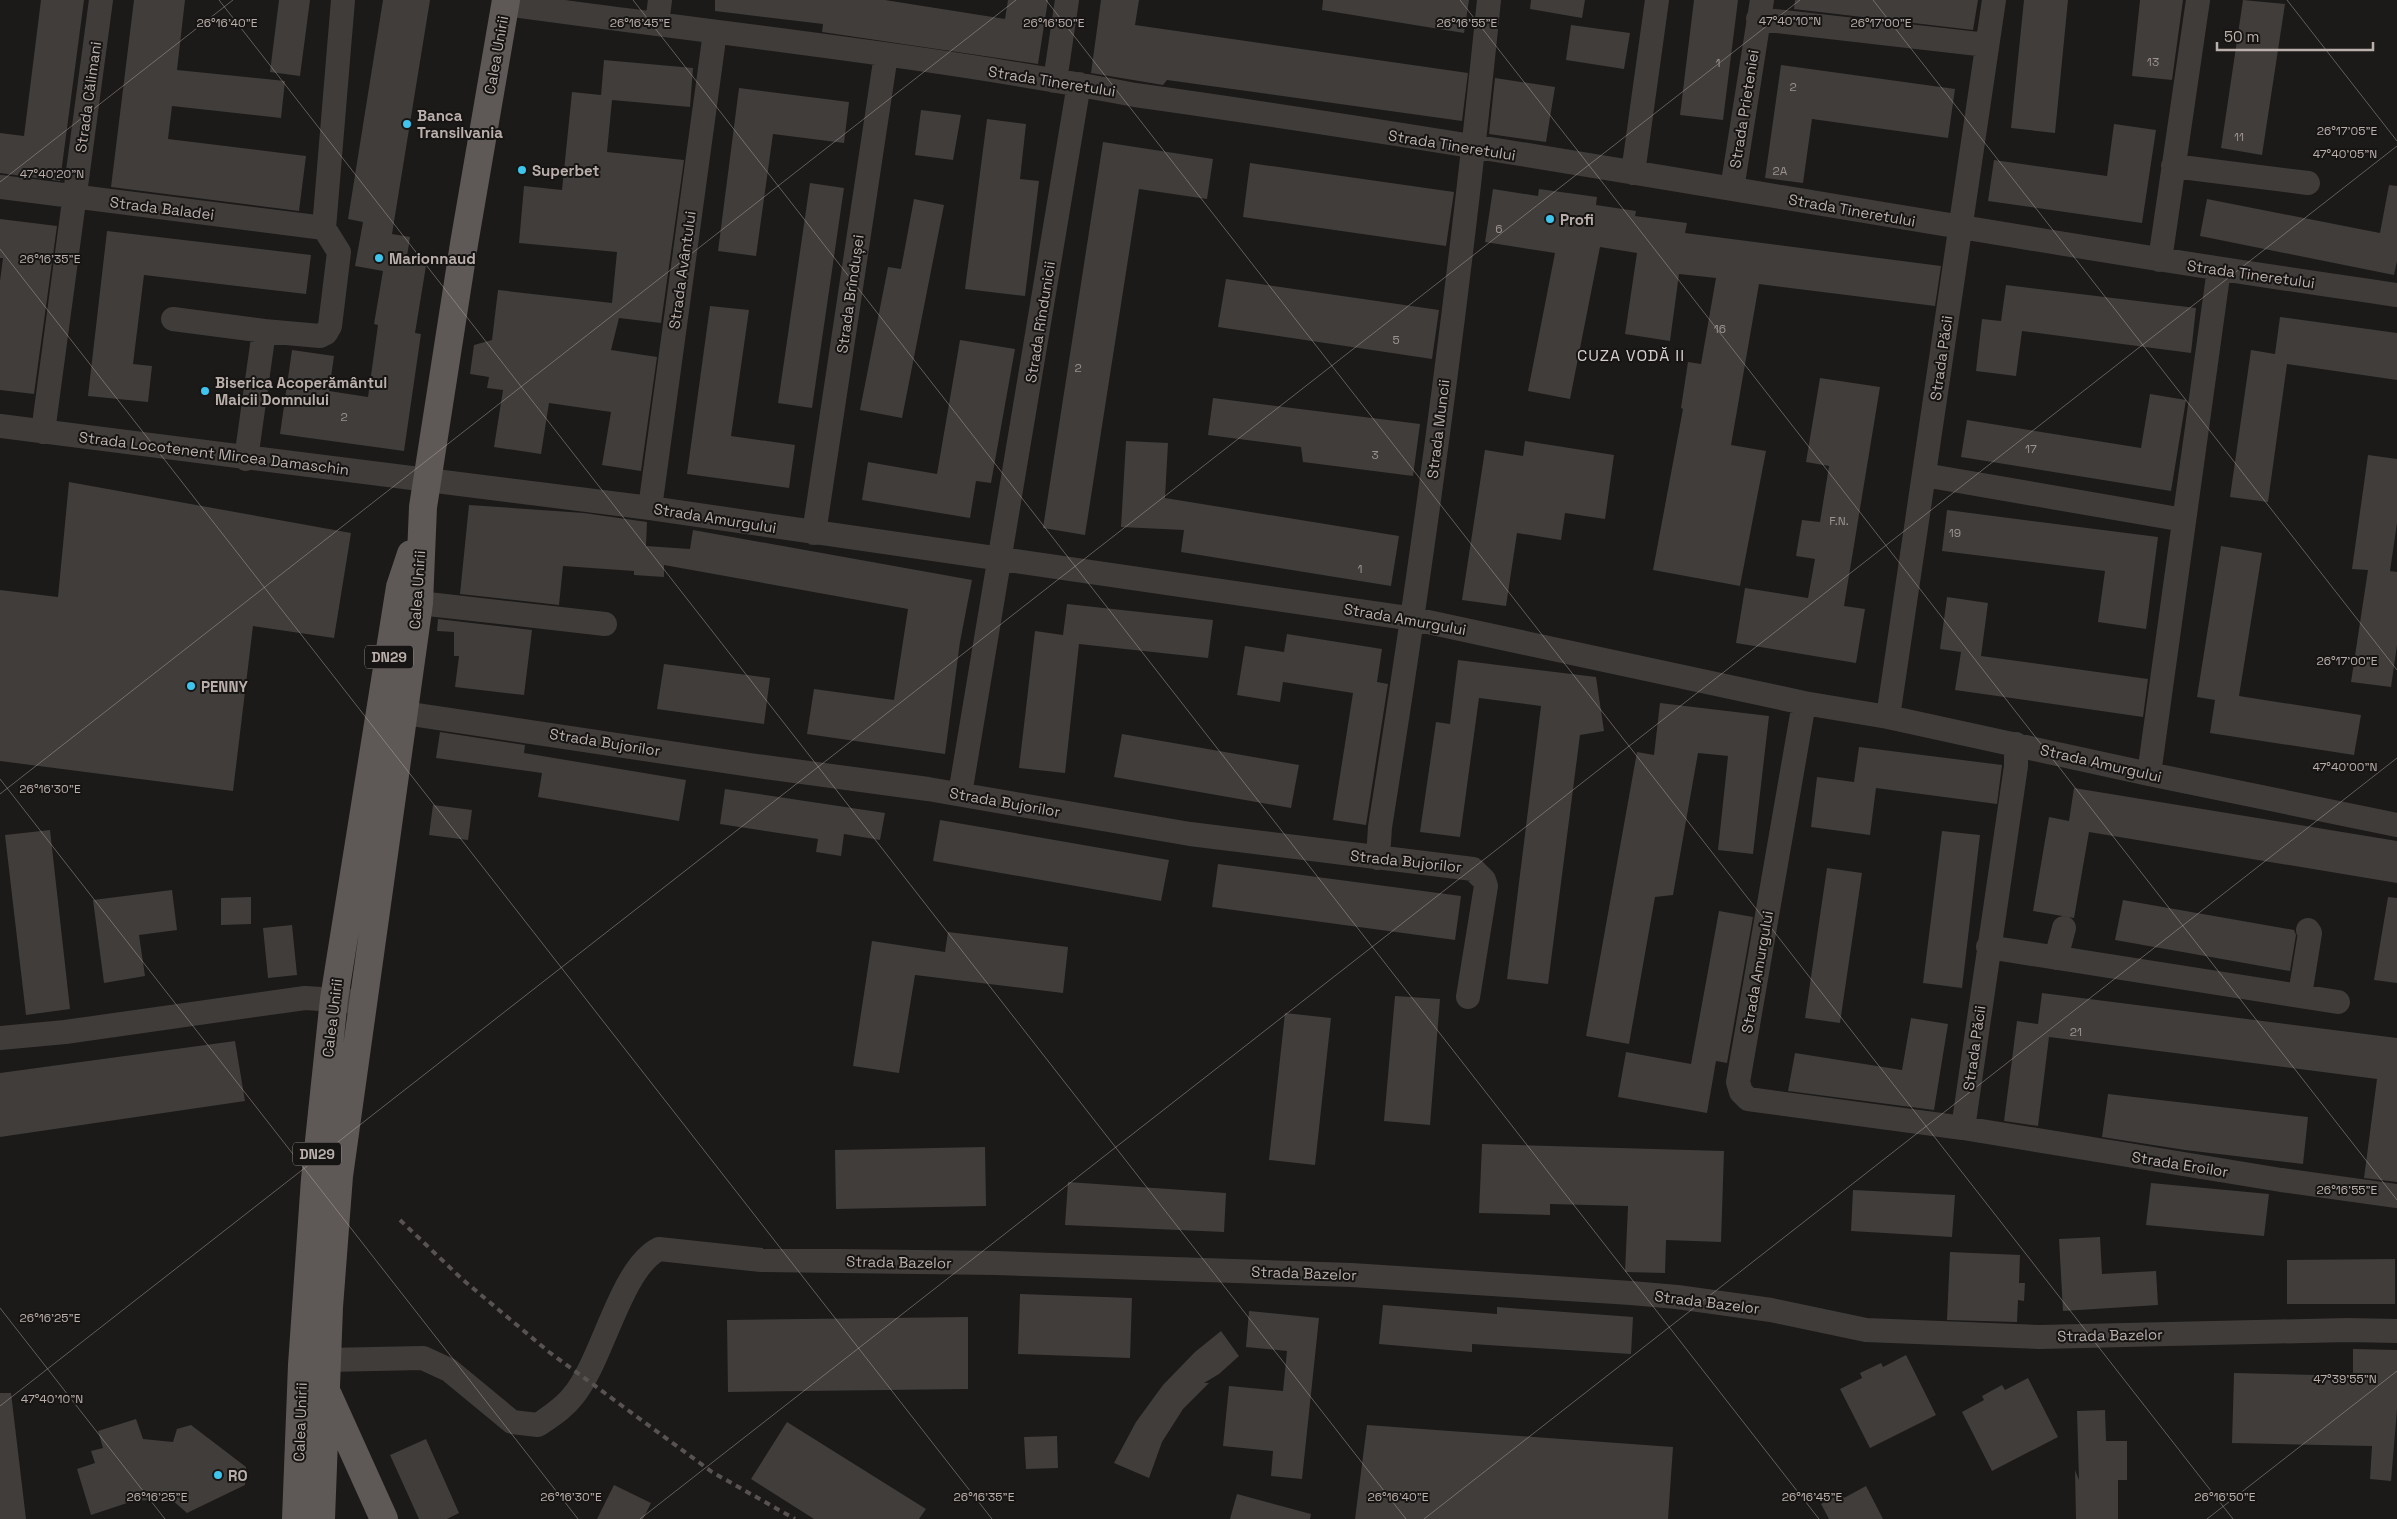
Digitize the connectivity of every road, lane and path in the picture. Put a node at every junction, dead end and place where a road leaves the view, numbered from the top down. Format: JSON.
{"nodes":[{"id":1,"x":101,"y":0,"type":"edge"},
{"id":2,"x":343,"y":0,"type":"edge"},
{"id":3,"x":660,"y":0,"type":"edge"},
{"id":4,"x":1067,"y":0,"type":"edge"},
{"id":5,"x":1489,"y":0,"type":"edge"},
{"id":6,"x":1657,"y":0,"type":"edge"},
{"id":7,"x":1994,"y":0,"type":"edge"},
{"id":8,"x":2198,"y":0,"type":"edge"},
{"id":9,"x":506,"y":2,"type":"edge"},
{"id":10,"x":1760,"y":9,"type":"edge"},
{"id":11,"x":657,"y":24,"type":"junction"},
{"id":12,"x":715,"y":32,"type":"junction"},
{"id":13,"x":1987,"y":45,"type":"junction"},
{"id":14,"x":886,"y":55,"type":"junction"},
{"id":15,"x":1055,"y":81,"type":"junction"},
{"id":16,"x":1079,"y":84,"type":"junction"},
{"id":17,"x":1474,"y":148,"type":"junction"},
{"id":18,"x":2173,"y":166,"type":"junction"},
{"id":19,"x":1633,"y":173,"type":"junction"},
{"id":20,"x":2308,"y":183,"type":"dead end"},
{"id":21,"x":0,"y":187,"type":"edge"},
{"id":22,"x":1732,"y":189,"type":"junction"},
{"id":23,"x":74,"y":197,"type":"junction"},
{"id":24,"x":324,"y":228,"type":"junction"},
{"id":25,"x":1960,"y":228,"type":"junction"},
{"id":26,"x":2160,"y":260,"type":"junction"},
{"id":27,"x":2219,"y":269,"type":"junction"},
{"id":28,"x":2397,"y":295,"type":"edge"},
{"id":29,"x":173,"y":319,"type":"dead end"},
{"id":30,"x":264,"y":331,"type":"junction"},
{"id":31,"x":0,"y":426,"type":"edge"},
{"id":32,"x":43,"y":432,"type":"junction"},
{"id":33,"x":246,"y":458,"type":"junction"},
{"id":34,"x":1924,"y":475,"type":"junction"},
{"id":35,"x":428,"y":479,"type":"junction"},
{"id":36,"x":650,"y":508,"type":"junction"},
{"id":37,"x":2184,"y":520,"type":"junction"},
{"id":38,"x":421,"y":525,"type":"junction"},
{"id":39,"x":814,"y":533,"type":"junction"},
{"id":40,"x":1001,"y":559,"type":"junction"},
{"id":41,"x":418,"y":603,"type":"junction"},
{"id":42,"x":1414,"y":618,"type":"junction"},
{"id":43,"x":605,"y":624,"type":"dead end"},
{"id":44,"x":1804,"y":704,"type":"junction"},
{"id":45,"x":404,"y":712,"type":"junction"},
{"id":46,"x":1888,"y":716,"type":"junction"},
{"id":47,"x":2016,"y":744,"type":"junction"},
{"id":48,"x":2149,"y":774,"type":"junction"},
{"id":49,"x":960,"y":794,"type":"junction"},
{"id":50,"x":2397,"y":825,"type":"edge"},
{"id":51,"x":1378,"y":858,"type":"junction"},
{"id":52,"x":2064,"y":928,"type":"dead end"},
{"id":53,"x":2308,"y":930,"type":"dead end"},
{"id":54,"x":1988,"y":947,"type":"junction"},
{"id":55,"x":2056,"y":958,"type":"junction"},
{"id":56,"x":2300,"y":996,"type":"junction"},
{"id":57,"x":1468,"y":997,"type":"dead end"},
{"id":58,"x":334,"y":999,"type":"junction"},
{"id":59,"x":362,"y":1002,"type":"junction"},
{"id":60,"x":2338,"y":1002,"type":"dead end"},
{"id":61,"x":0,"y":1038,"type":"edge"},
{"id":62,"x":1963,"y":1128,"type":"junction"},
{"id":63,"x":2397,"y":1196,"type":"edge"},
{"id":64,"x":2397,"y":1331,"type":"edge"},
{"id":65,"x":326,"y":1360,"type":"junction"},
{"id":66,"x":325,"y":1389,"type":"junction"},
{"id":67,"x":296,"y":1519,"type":"edge"},
{"id":68,"x":321,"y":1519,"type":"edge"},
{"id":69,"x":384,"y":1519,"type":"edge"}],
"edges":[{"from":1,"to":23,"type":"street","name":"Strada Călimani"},
{"from":2,"to":24,"type":"street"},
{"from":3,"to":11,"type":"street"},
{"from":4,"to":15,"type":"street"},
{"from":5,"to":17,"type":"street","name":"Strada Muncii"},
{"from":6,"to":19,"type":"street"},
{"from":7,"to":13,"type":"street","name":"Strada Păcii"},
{"from":8,"to":18,"type":"street"},
{"from":9,"to":11,"type":"street","name":"Strada Tineretului"},
{"from":9,"to":35,"type":"main road","name":"Calea Unirii","number":"DN29"},
{"from":10,"to":13,"type":"street"},
{"from":10,"to":22,"type":"street","name":"Strada Prieteniei"},
{"from":11,"to":12,"type":"street","name":"Strada Tineretului"},
{"from":12,"to":14,"type":"street","name":"Strada Tineretului"},
{"from":12,"to":36,"type":"street","name":"Strada Avântului"},
{"from":13,"to":25,"type":"street","name":"Strada Păcii"},
{"from":14,"to":15,"type":"street","name":"Strada Tineretului"},
{"from":14,"to":39,"type":"street","name":"Strada Brîndușei"},
{"from":15,"to":16,"type":"street","name":"Strada Tineretului"},
{"from":16,"to":17,"type":"street","name":"Strada Tineretului"},
{"from":16,"to":40,"type":"street","name":"Strada Rîndunicii"},
{"from":17,"to":19,"type":"street","name":"Strada Tineretului"},
{"from":17,"to":42,"type":"street","name":"Strada Muncii"},
{"from":18,"to":20,"type":"street"},
{"from":18,"to":26,"type":"street"},
{"from":19,"to":22,"type":"street","name":"Strada Tineretului"},
{"from":21,"to":23,"type":"street","name":"Strada Baladei"},
{"from":22,"to":25,"type":"street","name":"Strada Tineretului"},
{"from":23,"to":24,"type":"street","name":"Strada Baladei"},
{"from":23,"to":32,"type":"street","name":"Strada Călimani"},
{"from":24,"to":30,"type":"street"},
{"from":25,"to":26,"type":"street","name":"Strada Tineretului"},
{"from":25,"to":34,"type":"street","name":"Strada Păcii"},
{"from":26,"to":27,"type":"street","name":"Strada Tineretului"},
{"from":27,"to":28,"type":"street","name":"Strada Tineretului"},
{"from":27,"to":37,"type":"street"},
{"from":29,"to":30,"type":"street"},
{"from":30,"to":33,"type":"street"},
{"from":31,"to":32,"type":"street","name":"Strada Locotenent Mircea Damaschin"},
{"from":32,"to":33,"type":"street","name":"Strada Locotenent Mircea Damaschin"},
{"from":33,"to":35,"type":"street","name":"Strada Locotenent Mircea Damaschin"},
{"from":34,"to":37,"type":"street"},
{"from":34,"to":46,"type":"street","name":"Strada Păcii"},
{"from":35,"to":36,"type":"street","name":"Strada Amurgului"},
{"from":35,"to":38,"type":"main road","name":"Calea Unirii","number":"DN29"},
{"from":36,"to":39,"type":"street","name":"Strada Amurgului"},
{"from":37,"to":48,"type":"street"},
{"from":38,"to":41,"type":"main road","name":"Calea Unirii","number":"DN29"},
{"from":38,"to":58,"type":"main road","name":"Calea Unirii","number":"DN29"},
{"from":39,"to":40,"type":"street","name":"Strada Amurgului"},
{"from":40,"to":42,"type":"street","name":"Strada Amurgului"},
{"from":40,"to":49,"type":"street"},
{"from":41,"to":43,"type":"street"},
{"from":41,"to":45,"type":"main road","name":"Calea Unirii","number":"DN29"},
{"from":42,"to":44,"type":"street","name":"Strada Amurgului"},
{"from":42,"to":51,"type":"street","name":"Strada Muncii"},
{"from":44,"to":46,"type":"street","name":"Strada Amurgului"},
{"from":44,"to":62,"type":"street","name":"Strada Amurgului"},
{"from":45,"to":49,"type":"street","name":"Strada Bujorilor"},
{"from":45,"to":59,"type":"main road","name":"Calea Unirii","number":"DN29"},
{"from":46,"to":47,"type":"street","name":"Strada Amurgului"},
{"from":47,"to":48,"type":"street","name":"Strada Amurgului"},
{"from":47,"to":54,"type":"street","name":"Strada Păcii"},
{"from":48,"to":50,"type":"street","name":"Strada Amurgului"},
{"from":49,"to":51,"type":"street","name":"Strada Bujorilor"},
{"from":51,"to":57,"type":"street","name":"Strada Bujorilor"},
{"from":52,"to":55,"type":"street"},
{"from":53,"to":56,"type":"street"},
{"from":54,"to":55,"type":"street"},
{"from":54,"to":62,"type":"street","name":"Strada Păcii"},
{"from":55,"to":56,"type":"street"},
{"from":56,"to":60,"type":"street"},
{"from":58,"to":59,"type":"street"},
{"from":58,"to":61,"type":"street"},
{"from":58,"to":67,"type":"main road","name":"Calea Unirii","number":"DN29"},
{"from":59,"to":65,"type":"main road","name":"Calea Unirii","number":"DN29"},
{"from":62,"to":63,"type":"street","name":"Strada Eroilor"},
{"from":64,"to":65,"type":"street","name":"Strada Bazelor"},
{"from":65,"to":66,"type":"main road","name":"Calea Unirii","number":"DN29"},
{"from":66,"to":68,"type":"main road","name":"Calea Unirii","number":"DN29"},
{"from":66,"to":69,"type":"main road"}]}
